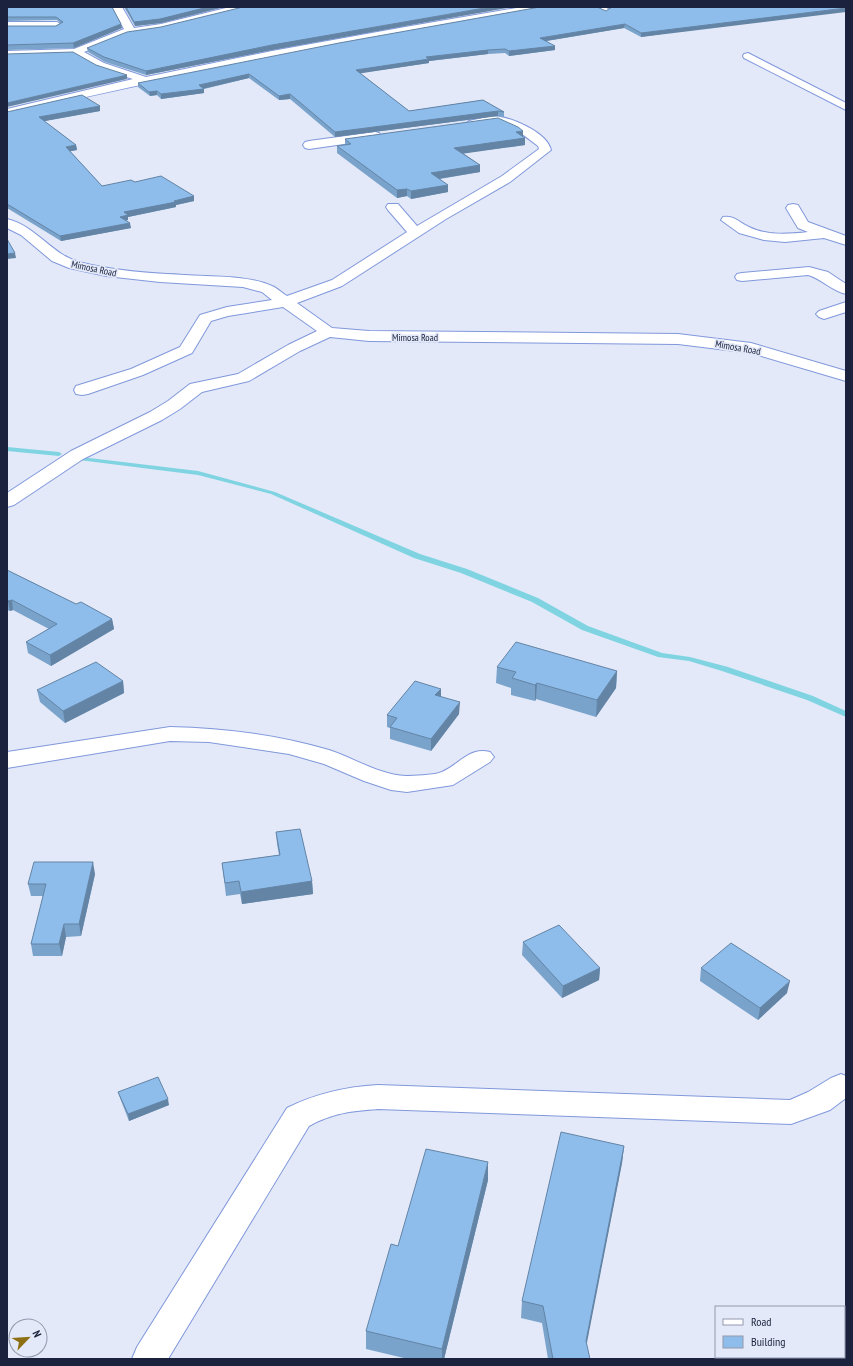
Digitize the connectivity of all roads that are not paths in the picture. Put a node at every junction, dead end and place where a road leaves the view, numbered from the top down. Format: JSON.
{"nodes":[{"id":1,"x":117,"y":7,"type":"edge"},
{"id":2,"x":242,"y":7,"type":"edge"},
{"id":3,"x":502,"y":7,"type":"edge"},
{"id":4,"x":535,"y":8,"type":"edge"},
{"id":5,"x":57,"y":24,"type":"edge"},
{"id":6,"x":7,"y":25,"type":"edge"},
{"id":7,"x":130,"y":32,"type":"junction"},
{"id":8,"x":76,"y":52,"type":"junction"},
{"id":9,"x":7,"y":54,"type":"edge"},
{"id":10,"x":748,"y":56,"type":"dead end"},
{"id":11,"x":146,"y":80,"type":"junction"},
{"id":12,"x":846,"y":107,"type":"edge"},
{"id":13,"x":7,"y":112,"type":"edge"},
{"id":14,"x":464,"y":124,"type":"edge"},
{"id":15,"x":387,"y":134,"type":"edge"},
{"id":16,"x":309,"y":145,"type":"dead end"},
{"id":17,"x":393,"y":207,"type":"dead end"},
{"id":18,"x":793,"y":208,"type":"dead end"},
{"id":19,"x":728,"y":220,"type":"dead end"},
{"id":20,"x":7,"y":224,"type":"edge"},
{"id":21,"x":415,"y":232,"type":"junction"},
{"id":22,"x":826,"y":233,"type":"junction"},
{"id":23,"x":846,"y":241,"type":"edge"},
{"id":24,"x":742,"y":277,"type":"dead end"},
{"id":25,"x":846,"y":290,"type":"edge"},
{"id":26,"x":285,"y":302,"type":"junction"},
{"id":27,"x":846,"y":307,"type":"edge"},
{"id":28,"x":824,"y":314,"type":"dead end"},
{"id":29,"x":328,"y":332,"type":"junction"},
{"id":30,"x":846,"y":376,"type":"edge"},
{"id":31,"x":82,"y":390,"type":"dead end"},
{"id":32,"x":7,"y":501,"type":"edge"},
{"id":33,"x":482,"y":757,"type":"dead end"},
{"id":34,"x":7,"y":760,"type":"edge"},
{"id":35,"x":841,"y":1086,"type":"dead end"},
{"id":36,"x":149,"y":1359,"type":"edge"}],
"edges":[{"from":1,"to":7,"type":"street"},
{"from":2,"to":7,"type":"street"},
{"from":3,"to":4,"type":"street"},
{"from":4,"to":11,"type":"street"},
{"from":5,"to":6,"type":"street"},
{"from":7,"to":8,"type":"street"},
{"from":8,"to":9,"type":"street"},
{"from":8,"to":11,"type":"street"},
{"from":10,"to":12,"type":"street"},
{"from":11,"to":13,"type":"street"},
{"from":14,"to":21,"type":"street"},
{"from":15,"to":16,"type":"street"},
{"from":17,"to":21,"type":"street"},
{"from":18,"to":22,"type":"street"},
{"from":19,"to":22,"type":"street"},
{"from":20,"to":26,"type":"street","name":"Mimosa Road"},
{"from":21,"to":26,"type":"street"},
{"from":22,"to":23,"type":"street"},
{"from":24,"to":25,"type":"street"},
{"from":26,"to":29,"type":"street","name":"Mimosa Road"},
{"from":26,"to":31,"type":"street"},
{"from":27,"to":28,"type":"street"},
{"from":29,"to":30,"type":"street","name":"Mimosa Road"},
{"from":29,"to":32,"type":"street"},
{"from":33,"to":34,"type":"street"},
{"from":35,"to":36,"type":"street"}]}
